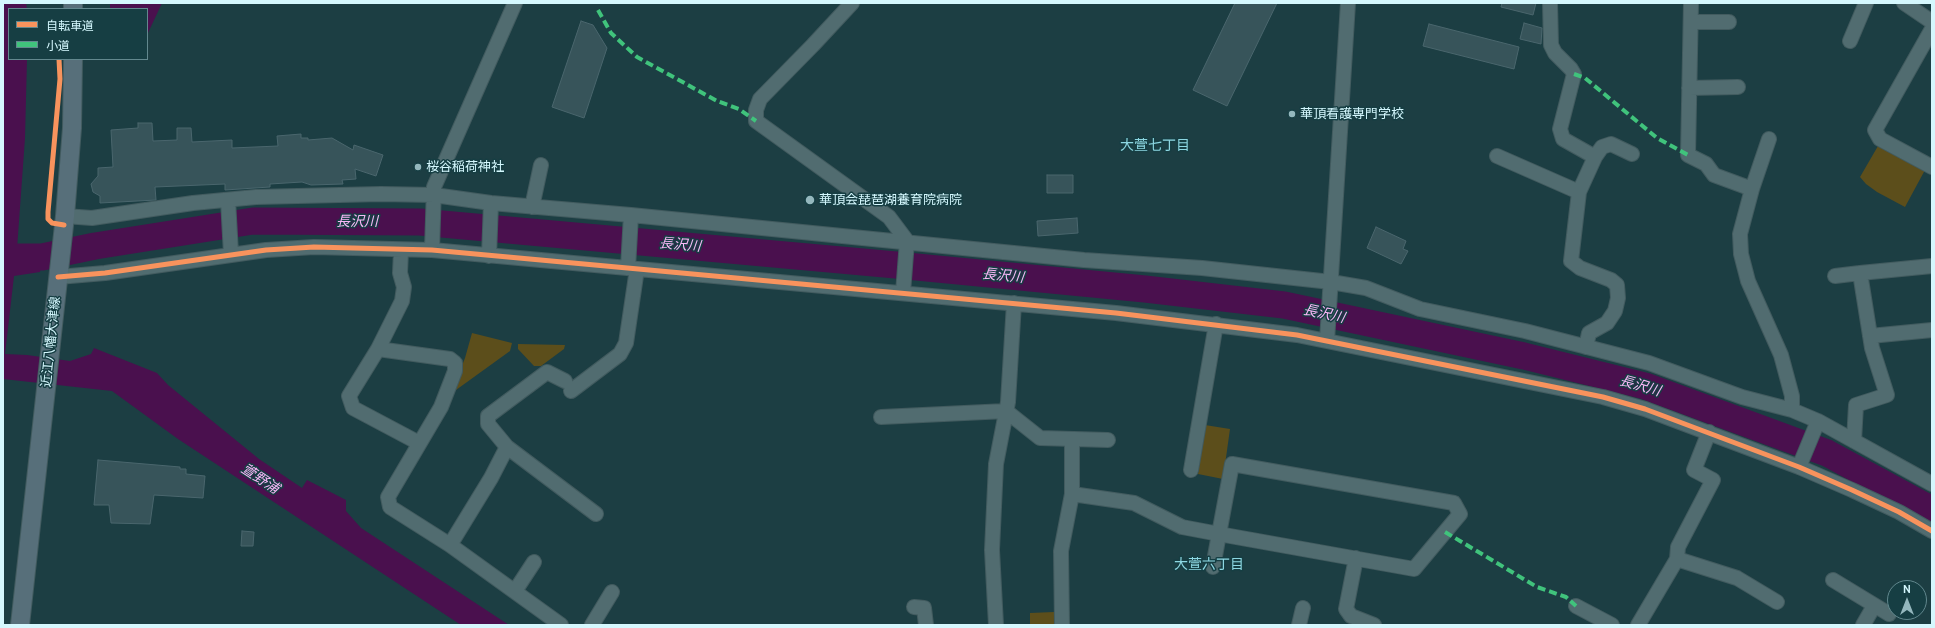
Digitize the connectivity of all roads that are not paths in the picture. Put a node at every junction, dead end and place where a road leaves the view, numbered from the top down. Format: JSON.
{"nodes":[{"id":1,"x":515,"y":3,"type":"edge"},
{"id":2,"x":852,"y":3,"type":"edge"},
{"id":3,"x":1348,"y":3,"type":"edge"},
{"id":4,"x":1550,"y":3,"type":"edge"},
{"id":5,"x":1691,"y":3,"type":"edge"},
{"id":6,"x":1866,"y":3,"type":"edge"},
{"id":7,"x":1904,"y":3,"type":"edge"},
{"id":8,"x":1691,"y":22,"type":"junction"},
{"id":9,"x":1729,"y":22,"type":"dead end"},
{"id":10,"x":1931,"y":22,"type":"edge"},
{"id":11,"x":1850,"y":41,"type":"dead end"},
{"id":12,"x":73,"y":60,"type":"edge"},
{"id":13,"x":1738,"y":87,"type":"dead end"},
{"id":14,"x":1689,"y":88,"type":"junction"},
{"id":15,"x":1769,"y":139,"type":"dead end"},
{"id":16,"x":1632,"y":154,"type":"dead end"},
{"id":17,"x":1496,"y":156,"type":"dead end"},
{"id":18,"x":1595,"y":157,"type":"junction"},
{"id":19,"x":541,"y":165,"type":"dead end"},
{"id":20,"x":1932,"y":167,"type":"edge"},
{"id":21,"x":1752,"y":189,"type":"junction"},
{"id":22,"x":1579,"y":192,"type":"junction"},
{"id":23,"x":434,"y":200,"type":"junction"},
{"id":24,"x":228,"y":203,"type":"junction"},
{"id":25,"x":532,"y":207,"type":"junction"},
{"id":26,"x":491,"y":208,"type":"junction"},
{"id":27,"x":631,"y":218,"type":"junction"},
{"id":28,"x":64,"y":225,"type":"junction"},
{"id":29,"x":907,"y":243,"type":"junction"},
{"id":30,"x":432,"y":246,"type":"junction"},
{"id":31,"x":230,"y":248,"type":"junction"},
{"id":32,"x":401,"y":250,"type":"junction"},
{"id":33,"x":489,"y":253,"type":"junction"},
{"id":34,"x":631,"y":266,"type":"junction"},
{"id":35,"x":1932,"y":266,"type":"edge"},
{"id":36,"x":1860,"y":273,"type":"junction"},
{"id":37,"x":59,"y":274,"type":"junction"},
{"id":38,"x":1835,"y":276,"type":"dead end"},
{"id":39,"x":1331,"y":286,"type":"junction"},
{"id":40,"x":904,"y":289,"type":"junction"},
{"id":41,"x":1014,"y":303,"type":"junction"},
{"id":42,"x":1216,"y":324,"type":"junction"},
{"id":43,"x":1932,"y":330,"type":"edge"},
{"id":44,"x":1328,"y":336,"type":"junction"},
{"id":45,"x":1870,"y":336,"type":"junction"},
{"id":46,"x":1586,"y":347,"type":"junction"},
{"id":47,"x":378,"y":349,"type":"junction"},
{"id":48,"x":1792,"y":410,"type":"junction"},
{"id":49,"x":1006,"y":411,"type":"junction"},
{"id":50,"x":881,"y":417,"type":"dead end"},
{"id":51,"x":1816,"y":424,"type":"junction"},
{"id":52,"x":1709,"y":432,"type":"junction"},
{"id":53,"x":1072,"y":439,"type":"junction"},
{"id":54,"x":1108,"y":440,"type":"dead end"},
{"id":55,"x":1854,"y":441,"type":"junction"},
{"id":56,"x":419,"y":443,"type":"junction"},
{"id":57,"x":507,"y":447,"type":"junction"},
{"id":58,"x":1801,"y":464,"type":"junction"},
{"id":59,"x":1191,"y":470,"type":"dead end"},
{"id":60,"x":1932,"y":484,"type":"edge"},
{"id":61,"x":1072,"y":494,"type":"junction"},
{"id":62,"x":596,"y":514,"type":"dead end"},
{"id":63,"x":1932,"y":531,"type":"edge"},
{"id":64,"x":1219,"y":534,"type":"junction"},
{"id":65,"x":450,"y":545,"type":"junction"},
{"id":66,"x":1356,"y":558,"type":"junction"},
{"id":67,"x":1677,"y":559,"type":"junction"},
{"id":68,"x":534,"y":562,"type":"dead end"},
{"id":69,"x":1213,"y":567,"type":"dead end"},
{"id":70,"x":1833,"y":580,"type":"dead end"},
{"id":71,"x":515,"y":591,"type":"junction"},
{"id":72,"x":612,"y":592,"type":"dead end"},
{"id":73,"x":1777,"y":602,"type":"dead end"},
{"id":74,"x":1576,"y":606,"type":"dead end"},
{"id":75,"x":1874,"y":606,"type":"junction"},
{"id":76,"x":914,"y":607,"type":"dead end"},
{"id":77,"x":1303,"y":608,"type":"dead end"},
{"id":78,"x":1887,"y":613,"type":"edge"},
{"id":79,"x":20,"y":625,"type":"edge"},
{"id":80,"x":561,"y":625,"type":"edge"},
{"id":81,"x":592,"y":625,"type":"edge"},
{"id":82,"x":926,"y":625,"type":"edge"},
{"id":83,"x":996,"y":625,"type":"edge"},
{"id":84,"x":1062,"y":625,"type":"edge"},
{"id":85,"x":1299,"y":625,"type":"edge"},
{"id":86,"x":1374,"y":625,"type":"edge"},
{"id":87,"x":1612,"y":625,"type":"edge"},
{"id":88,"x":1638,"y":625,"type":"edge"},
{"id":89,"x":1863,"y":625,"type":"edge"}],
"edges":[{"from":1,"to":23,"type":"street"},
{"from":2,"to":29,"type":"street"},
{"from":3,"to":39,"type":"street"},
{"from":4,"to":18,"type":"street"},
{"from":5,"to":8,"type":"street"},
{"from":6,"to":11,"type":"street"},
{"from":7,"to":10,"type":"street"},
{"from":8,"to":9,"type":"street"},
{"from":8,"to":14,"type":"street"},
{"from":10,"to":20,"type":"street"},
{"from":12,"to":28,"type":"main road","name":"近江八幡大津線"},
{"from":13,"to":14,"type":"street"},
{"from":14,"to":21,"type":"street"},
{"from":15,"to":21,"type":"street"},
{"from":16,"to":18,"type":"street"},
{"from":17,"to":22,"type":"street"},
{"from":18,"to":22,"type":"street"},
{"from":19,"to":25,"type":"street"},
{"from":21,"to":48,"type":"street"},
{"from":22,"to":46,"type":"street"},
{"from":23,"to":24,"type":"street"},
{"from":23,"to":26,"type":"street"},
{"from":23,"to":30,"type":"street"},
{"from":24,"to":28,"type":"street"},
{"from":24,"to":31,"type":"street"},
{"from":25,"to":26,"type":"street"},
{"from":25,"to":27,"type":"street"},
{"from":26,"to":33,"type":"street"},
{"from":27,"to":29,"type":"street"},
{"from":27,"to":34,"type":"street"},
{"from":28,"to":37,"type":"main road","name":"近江八幡大津線"},
{"from":29,"to":39,"type":"street"},
{"from":29,"to":40,"type":"street"},
{"from":30,"to":32,"type":"street"},
{"from":30,"to":33,"type":"street"},
{"from":31,"to":32,"type":"street"},
{"from":31,"to":37,"type":"street"},
{"from":32,"to":47,"type":"street"},
{"from":33,"to":34,"type":"street"},
{"from":34,"to":40,"type":"street"},
{"from":34,"to":57,"type":"street"},
{"from":35,"to":36,"type":"street"},
{"from":36,"to":38,"type":"street"},
{"from":36,"to":45,"type":"street"},
{"from":37,"to":79,"type":"main road","name":"近江八幡大津線"},
{"from":39,"to":44,"type":"street"},
{"from":39,"to":46,"type":"street"},
{"from":40,"to":41,"type":"street"},
{"from":41,"to":42,"type":"street"},
{"from":41,"to":49,"type":"street"},
{"from":42,"to":44,"type":"street"},
{"from":42,"to":59,"type":"street"},
{"from":43,"to":45,"type":"street"},
{"from":44,"to":52,"type":"street"},
{"from":45,"to":55,"type":"street"},
{"from":46,"to":48,"type":"street"},
{"from":47,"to":56,"type":"street"},
{"from":47,"to":56,"type":"street"},
{"from":48,"to":51,"type":"street"},
{"from":49,"to":50,"type":"street"},
{"from":49,"to":53,"type":"street"},
{"from":49,"to":83,"type":"street"},
{"from":51,"to":55,"type":"street"},
{"from":51,"to":58,"type":"street"},
{"from":52,"to":58,"type":"street"},
{"from":52,"to":67,"type":"street"},
{"from":53,"to":54,"type":"street"},
{"from":53,"to":61,"type":"street"},
{"from":55,"to":60,"type":"street"},
{"from":56,"to":65,"type":"street"},
{"from":57,"to":62,"type":"street"},
{"from":57,"to":65,"type":"street"},
{"from":58,"to":63,"type":"street"},
{"from":61,"to":64,"type":"street"},
{"from":61,"to":84,"type":"street"},
{"from":64,"to":66,"type":"street"},
{"from":64,"to":66,"type":"street"},
{"from":64,"to":69,"type":"street"},
{"from":65,"to":71,"type":"street"},
{"from":66,"to":86,"type":"street"},
{"from":67,"to":73,"type":"street"},
{"from":67,"to":88,"type":"street"},
{"from":68,"to":71,"type":"street"},
{"from":70,"to":75,"type":"street"},
{"from":71,"to":80,"type":"street"},
{"from":72,"to":81,"type":"street"},
{"from":74,"to":87,"type":"street"},
{"from":75,"to":78,"type":"street"},
{"from":75,"to":89,"type":"street"},
{"from":76,"to":82,"type":"street"},
{"from":77,"to":85,"type":"street"}]}
